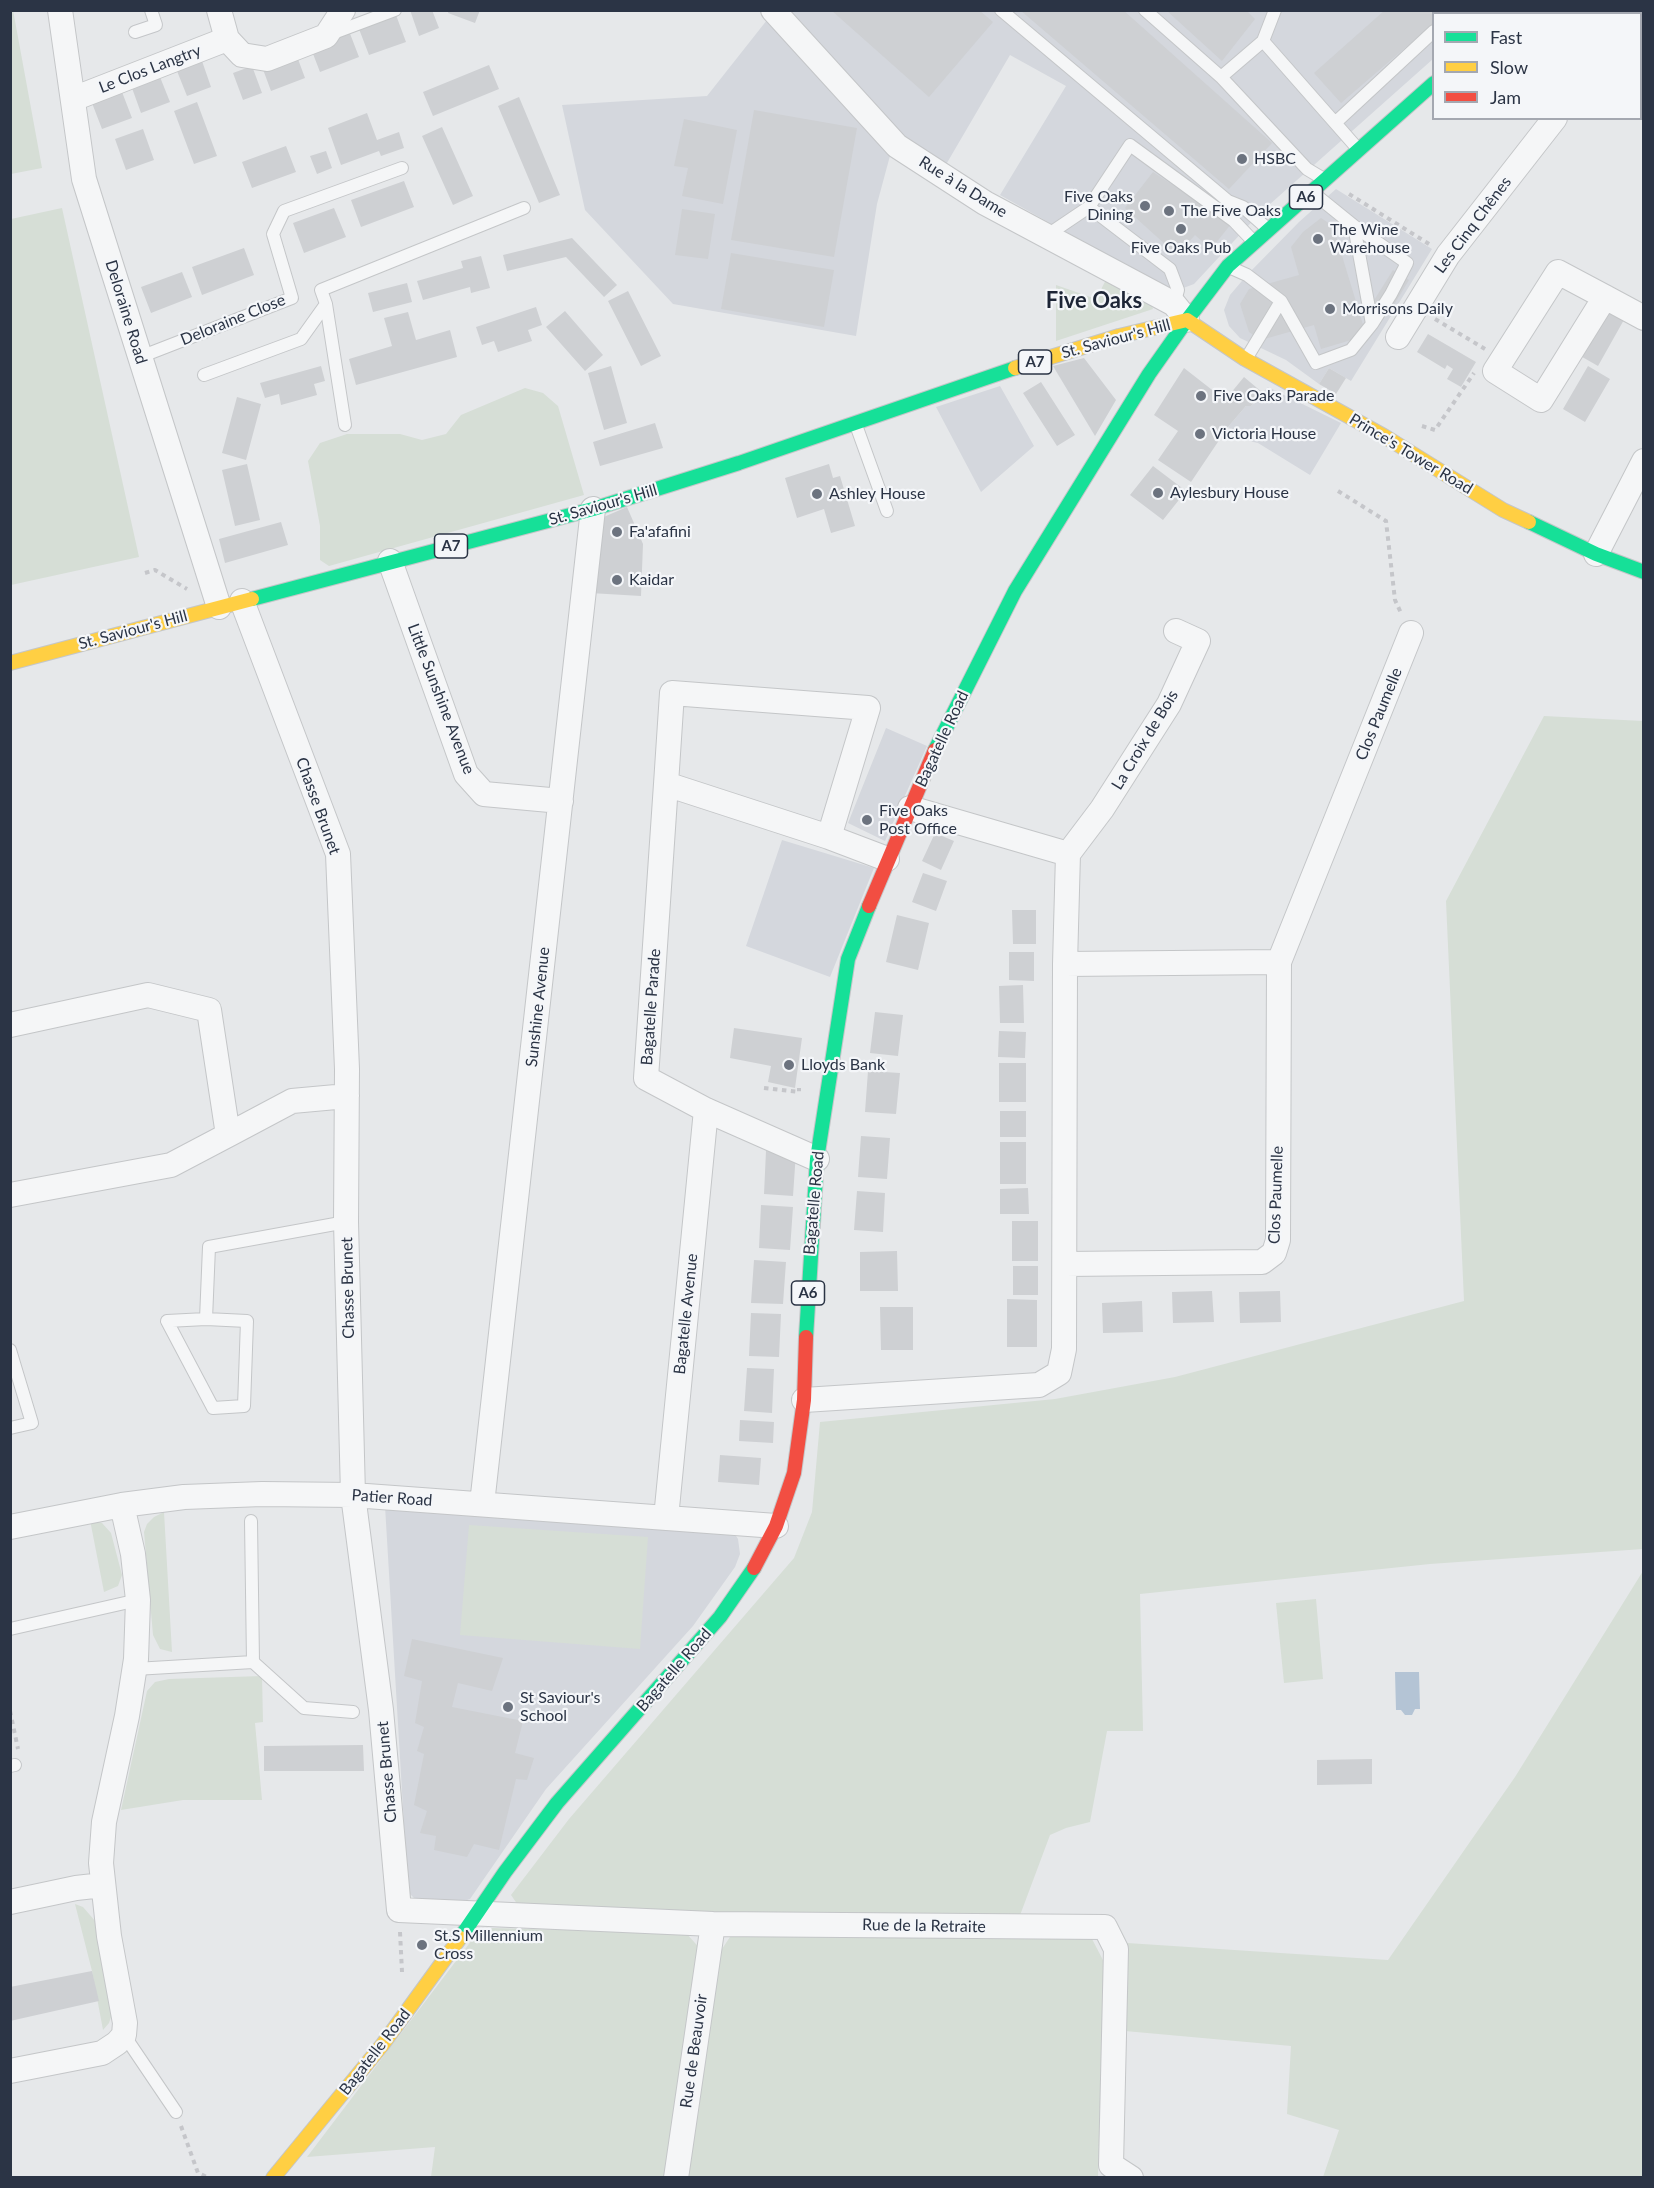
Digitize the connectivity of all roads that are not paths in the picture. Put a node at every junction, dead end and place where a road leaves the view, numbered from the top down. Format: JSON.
{"nodes":[{"id":1,"x":60,"y":10,"type":"edge"},
{"id":2,"x":151,"y":10,"type":"edge"},
{"id":3,"x":219,"y":10,"type":"edge"},
{"id":4,"x":343,"y":10,"type":"edge"},
{"id":5,"x":394,"y":10,"type":"edge"},
{"id":6,"x":773,"y":10,"type":"edge"},
{"id":7,"x":1001,"y":10,"type":"edge"},
{"id":8,"x":1145,"y":10,"type":"edge"},
{"id":9,"x":1275,"y":10,"type":"edge"},
{"id":10,"x":135,"y":32,"type":"dead end"},
{"id":11,"x":1432,"y":33,"type":"edge"},
{"id":12,"x":326,"y":36,"type":"junction"},
{"id":13,"x":227,"y":39,"type":"junction"},
{"id":14,"x":1263,"y":41,"type":"junction"},
{"id":15,"x":1221,"y":77,"type":"junction"},
{"id":16,"x":1432,"y":85,"type":"edge"},
{"id":17,"x":73,"y":99,"type":"junction"},
{"id":18,"x":1553,"y":120,"type":"edge"},
{"id":19,"x":1335,"y":123,"type":"junction"},
{"id":20,"x":1358,"y":150,"type":"junction"},
{"id":21,"x":402,"y":168,"type":"dead end"},
{"id":22,"x":1325,"y":180,"type":"junction"},
{"id":23,"x":1312,"y":192,"type":"junction"},
{"id":24,"x":1089,"y":207,"type":"junction"},
{"id":25,"x":524,"y":208,"type":"dead end"},
{"id":26,"x":1354,"y":226,"type":"junction"},
{"id":27,"x":1269,"y":230,"type":"junction"},
{"id":28,"x":1046,"y":236,"type":"junction"},
{"id":29,"x":1255,"y":243,"type":"junction"},
{"id":30,"x":1228,"y":266,"type":"junction"},
{"id":31,"x":1605,"y":297,"type":"junction"},
{"id":32,"x":1281,"y":301,"type":"junction"},
{"id":33,"x":326,"y":304,"type":"junction"},
{"id":34,"x":1180,"y":312,"type":"junction"},
{"id":35,"x":1644,"y":318,"type":"edge"},
{"id":36,"x":1372,"y":324,"type":"junction"},
{"id":37,"x":1398,"y":337,"type":"dead end"},
{"id":38,"x":1113,"y":338,"type":"junction"},
{"id":39,"x":140,"y":357,"type":"junction"},
{"id":40,"x":1245,"y":359,"type":"junction"},
{"id":41,"x":1149,"y":374,"type":"junction"},
{"id":42,"x":204,"y":375,"type":"dead end"},
{"id":43,"x":855,"y":422,"type":"junction"},
{"id":44,"x":345,"y":426,"type":"dead end"},
{"id":45,"x":1644,"y":461,"type":"edge"},
{"id":46,"x":593,"y":509,"type":"junction"},
{"id":47,"x":887,"y":511,"type":"dead end"},
{"id":48,"x":1596,"y":554,"type":"junction"},
{"id":49,"x":390,"y":561,"type":"junction"},
{"id":50,"x":1644,"y":572,"type":"edge"},
{"id":51,"x":242,"y":601,"type":"junction"},
{"id":52,"x":219,"y":607,"type":"junction"},
{"id":53,"x":1176,"y":631,"type":"dead end"},
{"id":54,"x":1411,"y":633,"type":"road end"},
{"id":55,"x":10,"y":663,"type":"edge"},
{"id":56,"x":666,"y":784,"type":"junction"},
{"id":57,"x":561,"y":801,"type":"junction"},
{"id":58,"x":910,"y":807,"type":"junction"},
{"id":59,"x":829,"y":837,"type":"junction"},
{"id":60,"x":1068,"y":854,"type":"junction"},
{"id":61,"x":887,"y":859,"type":"junction"},
{"id":62,"x":1279,"y":962,"type":"junction"},
{"id":63,"x":1065,"y":964,"type":"junction"},
{"id":64,"x":10,"y":1024,"type":"edge"},
{"id":65,"x":347,"y":1096,"type":"junction"},
{"id":66,"x":706,"y":1110,"type":"junction"},
{"id":67,"x":228,"y":1135,"type":"junction"},
{"id":68,"x":817,"y":1159,"type":"junction"},
{"id":69,"x":10,"y":1195,"type":"edge"},
{"id":70,"x":346,"y":1222,"type":"junction"},
{"id":71,"x":1065,"y":1264,"type":"junction"},
{"id":72,"x":206,"y":1319,"type":"junction"},
{"id":73,"x":10,"y":1350,"type":"edge"},
{"id":74,"x":804,"y":1400,"type":"junction"},
{"id":75,"x":10,"y":1428,"type":"edge"},
{"id":76,"x":353,"y":1495,"type":"junction"},
{"id":77,"x":482,"y":1504,"type":"junction"},
{"id":78,"x":122,"y":1505,"type":"junction"},
{"id":79,"x":666,"y":1518,"type":"junction"},
{"id":80,"x":251,"y":1521,"type":"dead end"},
{"id":81,"x":776,"y":1526,"type":"junction"},
{"id":82,"x":10,"y":1527,"type":"edge"},
{"id":83,"x":138,"y":1600,"type":"junction"},
{"id":84,"x":10,"y":1629,"type":"edge"},
{"id":85,"x":253,"y":1662,"type":"junction"},
{"id":86,"x":135,"y":1670,"type":"junction"},
{"id":87,"x":353,"y":1712,"type":"dead end"},
{"id":88,"x":103,"y":1885,"type":"junction"},
{"id":89,"x":10,"y":1902,"type":"edge"},
{"id":90,"x":478,"y":1913,"type":"junction"},
{"id":91,"x":713,"y":1924,"type":"junction"},
{"id":92,"x":124,"y":2035,"type":"junction"},
{"id":93,"x":10,"y":2071,"type":"edge"},
{"id":94,"x":176,"y":2112,"type":"road end"},
{"id":95,"x":273,"y":2178,"type":"edge"},
{"id":96,"x":676,"y":2178,"type":"edge"},
{"id":97,"x":1131,"y":2178,"type":"edge"}],
"edges":[{"from":1,"to":17,"type":"street","name":"Deloraine Road"},
{"from":2,"to":10,"type":"lane"},
{"from":3,"to":13,"type":"street"},
{"from":4,"to":12,"type":"street"},
{"from":5,"to":12,"type":"lane"},
{"from":6,"to":28,"type":"street","name":"Rue à la Dame"},
{"from":7,"to":27,"type":"lane"},
{"from":8,"to":15,"type":"lane"},
{"from":9,"to":14,"type":"lane"},
{"from":11,"to":19,"type":"lane"},
{"from":12,"to":13,"type":"street"},
{"from":13,"to":17,"type":"street","name":"Le Clos Langtry"},
{"from":14,"to":15,"type":"lane"},
{"from":14,"to":19,"type":"lane"},
{"from":15,"to":22,"type":"lane"},
{"from":16,"to":20,"type":"main road","number":"A6"},
{"from":17,"to":39,"type":"street","name":"Deloraine Road"},
{"from":18,"to":37,"type":"street","name":"Les Cinq Chênes"},
{"from":19,"to":20,"type":"lane"},
{"from":20,"to":22,"type":"main road","number":"A6"},
{"from":21,"to":39,"type":"lane","name":"Deloraine Close"},
{"from":22,"to":23,"type":"main road","number":"A6"},
{"from":23,"to":26,"type":"lane"},
{"from":23,"to":27,"type":"main road","number":"A6"},
{"from":24,"to":28,"type":"lane"},
{"from":24,"to":29,"type":"lane"},
{"from":24,"to":34,"type":"lane"},
{"from":25,"to":33,"type":"lane"},
{"from":26,"to":36,"type":"lane"},
{"from":26,"to":36,"type":"lane"},
{"from":27,"to":29,"type":"main road","number":"A6"},
{"from":28,"to":34,"type":"street","name":"Rue à la Dame"},
{"from":29,"to":30,"type":"main road","number":"A6"},
{"from":30,"to":32,"type":"lane"},
{"from":30,"to":34,"type":"main road","number":"A6"},
{"from":31,"to":31,"type":"street"},
{"from":31,"to":35,"type":"street"},
{"from":32,"to":36,"type":"lane"},
{"from":32,"to":40,"type":"lane"},
{"from":33,"to":42,"type":"lane"},
{"from":33,"to":44,"type":"lane"},
{"from":34,"to":38,"type":"main road","name":"St. Saviour's Hill","number":"A7"},
{"from":34,"to":40,"type":"main road","name":"Prince's Tower Road"},
{"from":34,"to":41,"type":"main road","name":"Bagatelle Road","number":"A6"},
{"from":38,"to":41,"type":"main road"},
{"from":38,"to":43,"type":"main road","name":"St. Saviour's Hill","number":"A7"},
{"from":39,"to":52,"type":"street","name":"Deloraine Road"},
{"from":40,"to":48,"type":"main road","name":"Prince's Tower Road"},
{"from":41,"to":58,"type":"main road","name":"Bagatelle Road","number":"A6"},
{"from":43,"to":46,"type":"main road","name":"St. Saviour's Hill","number":"A7"},
{"from":43,"to":47,"type":"lane"},
{"from":45,"to":48,"type":"street"},
{"from":46,"to":49,"type":"main road","name":"St. Saviour's Hill","number":"A7"},
{"from":46,"to":57,"type":"street","name":"Sunshine Avenue"},
{"from":48,"to":50,"type":"main road","name":"Prince's Tower Road"},
{"from":49,"to":51,"type":"main road","name":"St. Saviour's Hill","number":"A7"},
{"from":49,"to":57,"type":"street","name":"Little Sunshine Avenue"},
{"from":51,"to":52,"type":"main road","name":"St. Saviour's Hill","number":"A7"},
{"from":51,"to":65,"type":"street","name":"Chasse Brunet"},
{"from":52,"to":55,"type":"main road","name":"St. Saviour's Hill","number":"A7"},
{"from":53,"to":60,"type":"street","name":"La Croix de Bois"},
{"from":54,"to":62,"type":"street","name":"Clos Paumelle"},
{"from":56,"to":59,"type":"street"},
{"from":56,"to":59,"type":"street","name":"Bagatelle Parade"},
{"from":56,"to":66,"type":"street","name":"Bagatelle Parade"},
{"from":57,"to":77,"type":"street","name":"Sunshine Avenue"},
{"from":58,"to":60,"type":"street"},
{"from":58,"to":61,"type":"main road","name":"Bagatelle Road","number":"A6"},
{"from":59,"to":61,"type":"street"},
{"from":60,"to":63,"type":"street"},
{"from":61,"to":68,"type":"main road","name":"Bagatelle Road","number":"A6"},
{"from":62,"to":63,"type":"street"},
{"from":62,"to":71,"type":"street","name":"Clos Paumelle"},
{"from":63,"to":71,"type":"street"},
{"from":64,"to":67,"type":"street"},
{"from":65,"to":67,"type":"street"},
{"from":65,"to":70,"type":"street","name":"Chasse Brunet"},
{"from":66,"to":68,"type":"street","name":"Bagatelle Parade"},
{"from":66,"to":79,"type":"street","name":"Bagatelle Avenue"},
{"from":67,"to":69,"type":"street"},
{"from":68,"to":74,"type":"main road","name":"Bagatelle Road","number":"A6"},
{"from":70,"to":72,"type":"lane"},
{"from":70,"to":76,"type":"street","name":"Chasse Brunet"},
{"from":71,"to":74,"type":"street"},
{"from":72,"to":72,"type":"lane"},
{"from":73,"to":75,"type":"lane"},
{"from":74,"to":81,"type":"main road","name":"Bagatelle Road","number":"A6"},
{"from":76,"to":77,"type":"street","name":"Patier Road"},
{"from":76,"to":78,"type":"street","name":"Patier Road"},
{"from":76,"to":90,"type":"street","name":"Chasse Brunet"},
{"from":77,"to":79,"type":"street","name":"Patier Road"},
{"from":78,"to":82,"type":"street","name":"Patier Road"},
{"from":78,"to":83,"type":"street"},
{"from":79,"to":81,"type":"street","name":"Patier Road"},
{"from":80,"to":85,"type":"lane"},
{"from":81,"to":90,"type":"main road","name":"Bagatelle Road","number":"A6"},
{"from":83,"to":84,"type":"lane"},
{"from":83,"to":86,"type":"street"},
{"from":85,"to":86,"type":"lane"},
{"from":85,"to":87,"type":"lane"},
{"from":86,"to":88,"type":"street"},
{"from":88,"to":89,"type":"street"},
{"from":88,"to":92,"type":"street"},
{"from":90,"to":91,"type":"street","name":"Rue de la Retraite"},
{"from":90,"to":95,"type":"main road","name":"Bagatelle Road","number":"A6"},
{"from":91,"to":96,"type":"street","name":"Rue de Beauvoir"},
{"from":91,"to":97,"type":"street","name":"Rue de la Retraite"},
{"from":92,"to":93,"type":"street"},
{"from":92,"to":94,"type":"lane"}]}
